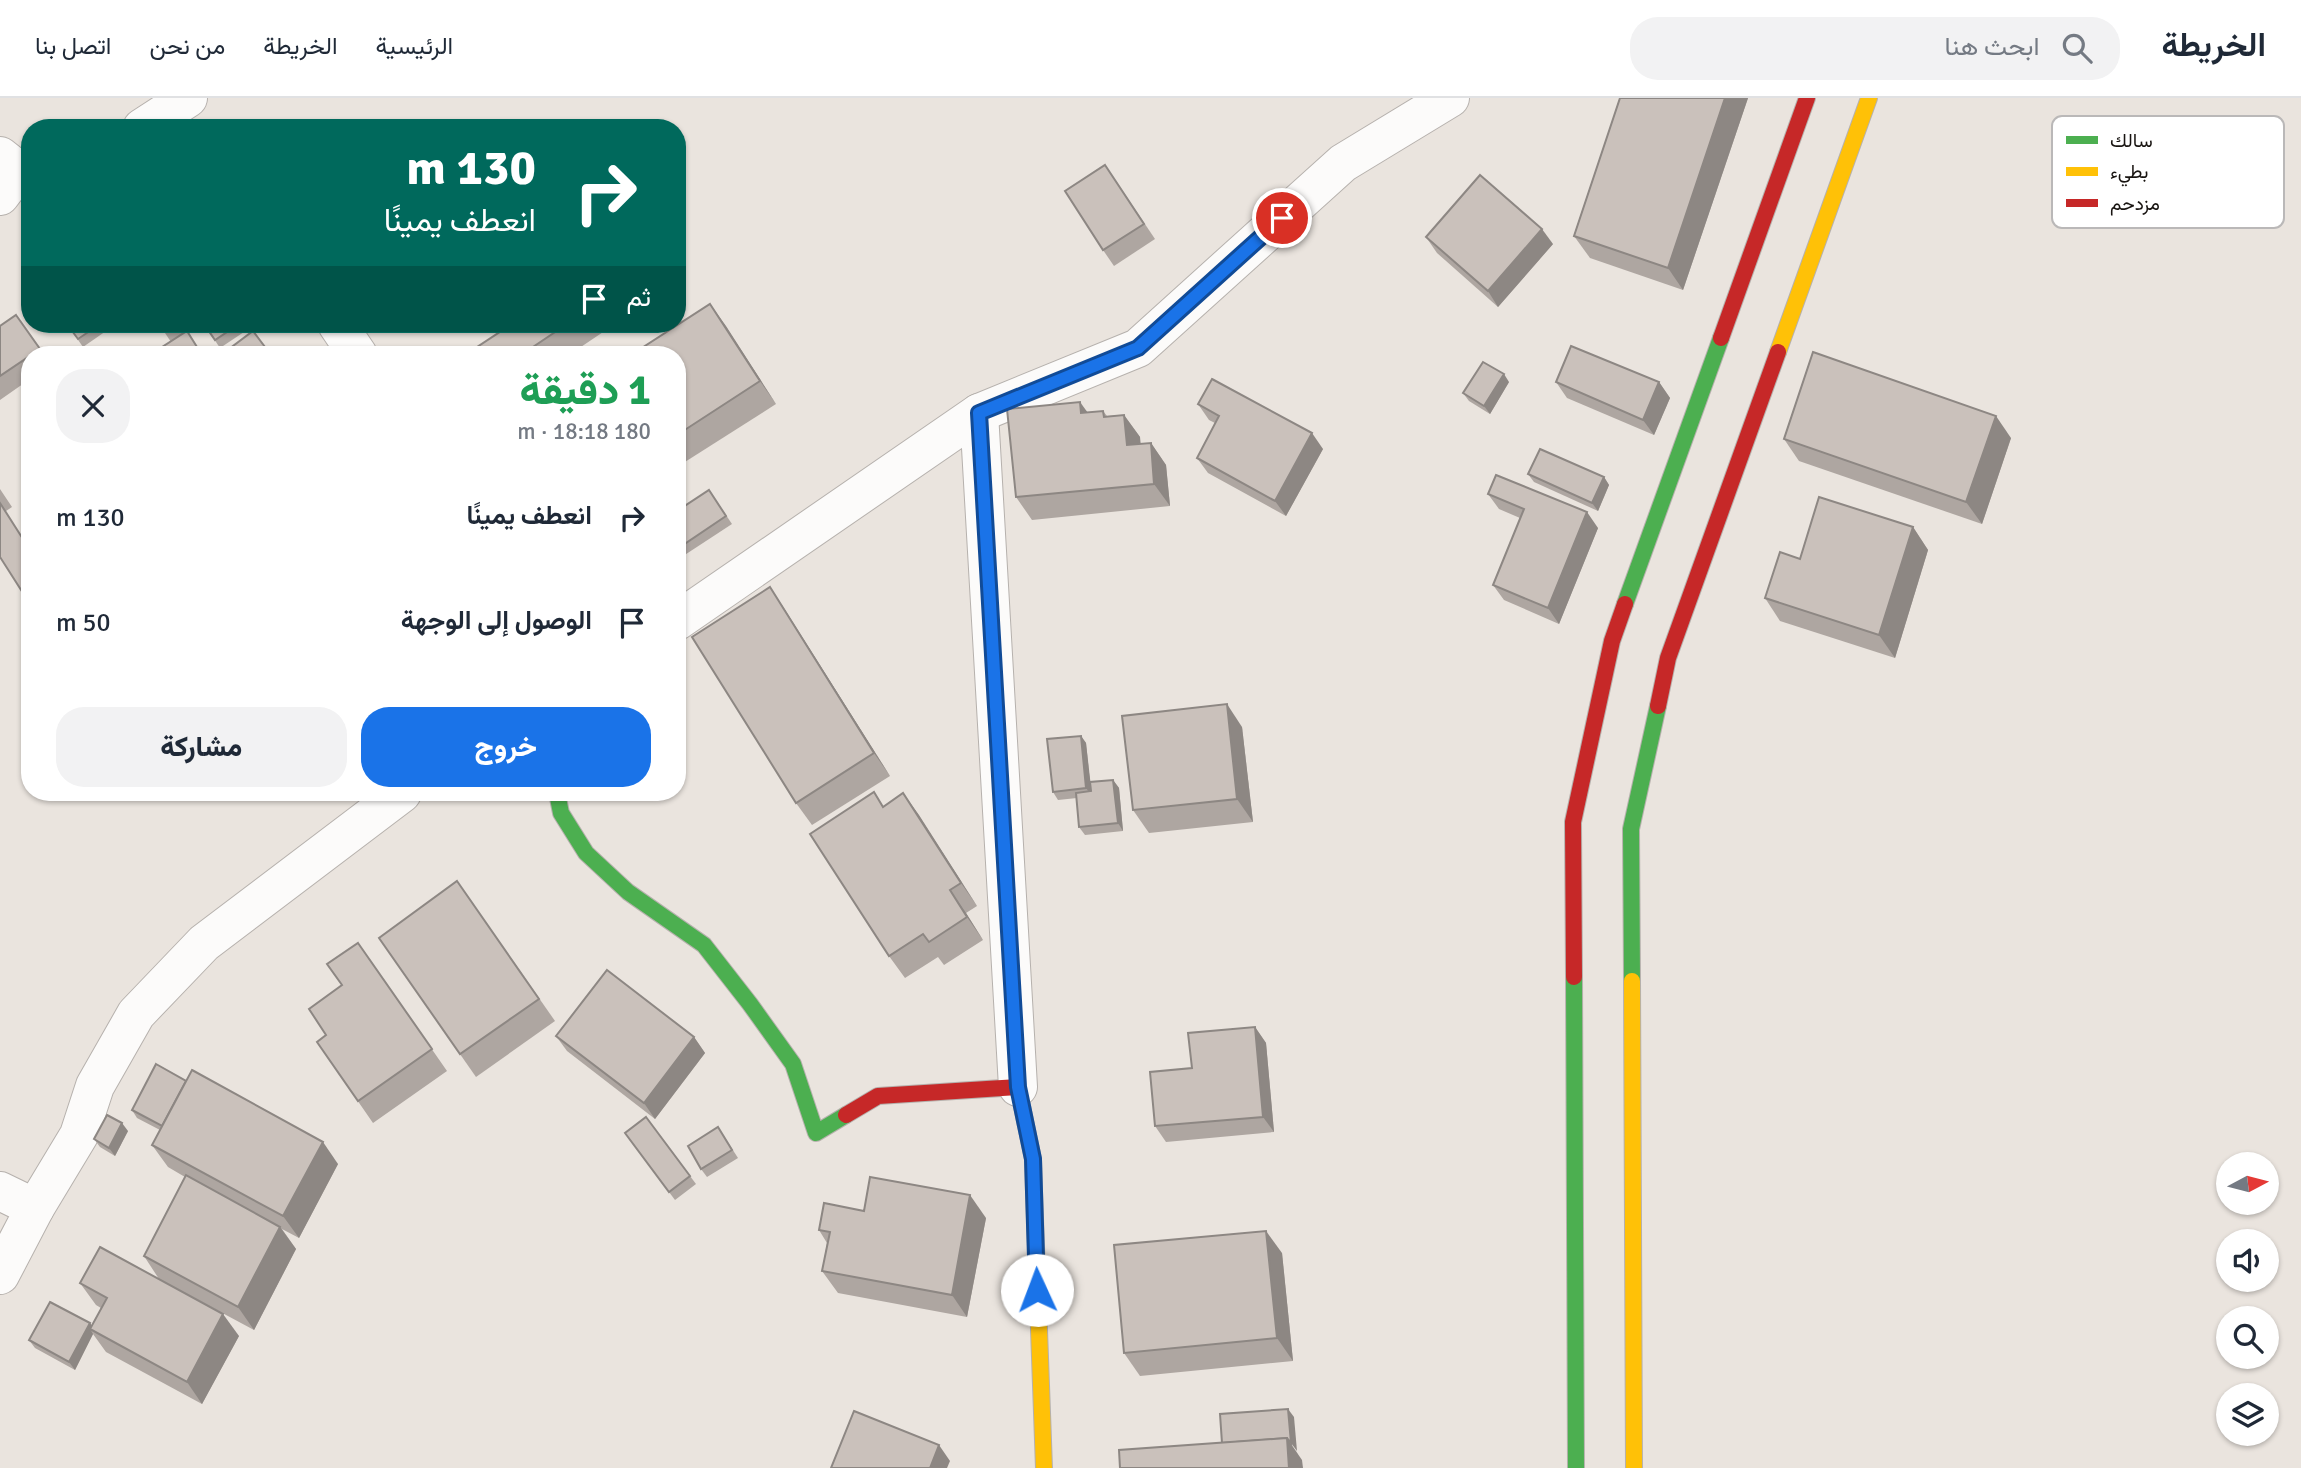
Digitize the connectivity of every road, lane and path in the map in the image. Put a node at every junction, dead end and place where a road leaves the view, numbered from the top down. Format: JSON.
{"nodes":[{"id":1,"x":188,"y":98,"type":"edge"},
{"id":2,"x":1450,"y":98,"type":"edge"},
{"id":3,"x":1807,"y":98,"type":"edge"},
{"id":4,"x":1869,"y":98,"type":"edge"},
{"id":5,"x":156,"y":119,"type":"edge"},
{"id":6,"x":979,"y":413,"type":"junction"},
{"id":7,"x":686,"y":615,"type":"edge"},
{"id":8,"x":391,"y":801,"type":"edge"},
{"id":9,"x":559,"y":801,"type":"edge"},
{"id":10,"x":1018,"y":1087,"type":"junction"},
{"id":11,"x":0,"y":1191,"type":"edge"},
{"id":12,"x":35,"y":1208,"type":"junction"},
{"id":13,"x":0,"y":1275,"type":"edge"},
{"id":14,"x":1044,"y":1468,"type":"edge"},
{"id":15,"x":1576,"y":1468,"type":"edge"},
{"id":16,"x":1633,"y":1468,"type":"edge"}],
"edges":[{"from":1,"to":5,"type":"street"},
{"from":2,"to":6,"type":"street"},
{"from":3,"to":15,"type":"street"},
{"from":4,"to":16,"type":"street"},
{"from":6,"to":7,"type":"street"},
{"from":6,"to":10,"type":"street"},
{"from":8,"to":12,"type":"street"},
{"from":9,"to":10,"type":"street"},
{"from":10,"to":14,"type":"street"},
{"from":11,"to":12,"type":"street"},
{"from":12,"to":13,"type":"street"}]}
